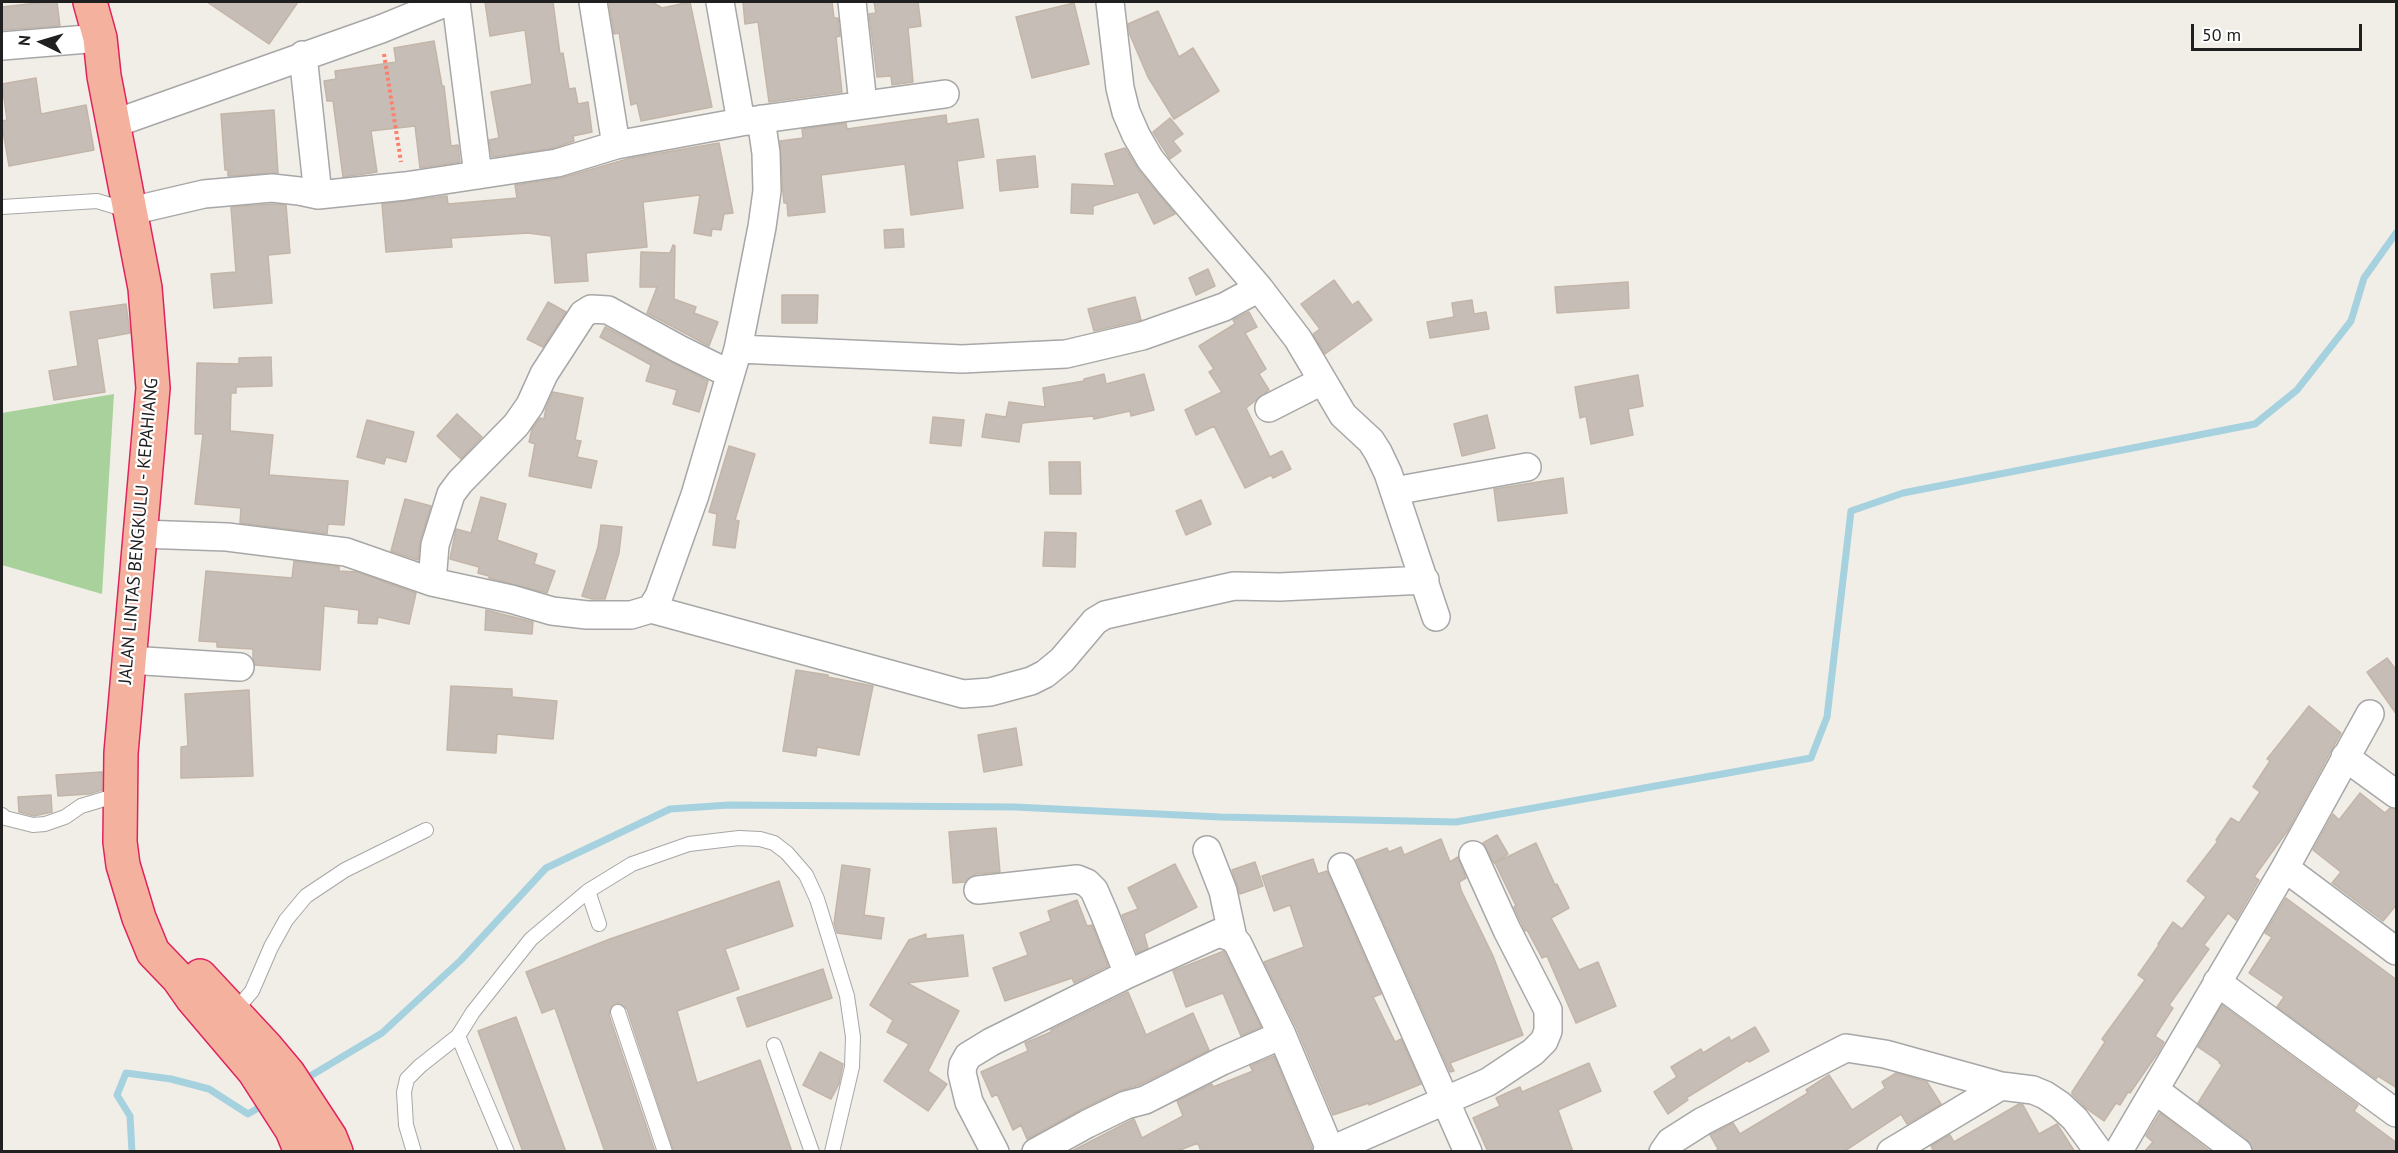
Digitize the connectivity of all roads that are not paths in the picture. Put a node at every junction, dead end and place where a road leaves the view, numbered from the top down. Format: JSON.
{"nodes":[{"id":1,"x":90,"y":2,"type":"edge"},
{"id":2,"x":447,"y":2,"type":"edge"},
{"id":3,"x":456,"y":2,"type":"edge"},
{"id":4,"x":593,"y":2,"type":"edge"},
{"id":5,"x":720,"y":2,"type":"edge"},
{"id":6,"x":852,"y":2,"type":"edge"},
{"id":7,"x":1110,"y":2,"type":"edge"},
{"id":8,"x":100,"y":38,"type":"junction"},
{"id":9,"x":2,"y":45,"type":"edge"},
{"id":10,"x":303,"y":55,"type":"junction"},
{"id":11,"x":945,"y":94,"type":"dead end"},
{"id":12,"x":863,"y":104,"type":"junction"},
{"id":13,"x":751,"y":121,"type":"junction"},
{"id":14,"x":113,"y":124,"type":"junction"},
{"id":15,"x":616,"y":145,"type":"junction"},
{"id":16,"x":478,"y":176,"type":"junction"},
{"id":17,"x":318,"y":195,"type":"junction"},
{"id":18,"x":2,"y":207,"type":"edge"},
{"id":19,"x":131,"y":211,"type":"junction"},
{"id":20,"x":1259,"y":288,"type":"junction"},
{"id":21,"x":734,"y":361,"type":"junction"},
{"id":22,"x":1322,"y":381,"type":"junction"},
{"id":23,"x":1269,"y":408,"type":"dead end"},
{"id":24,"x":1527,"y":467,"type":"dead end"},
{"id":25,"x":1394,"y":491,"type":"junction"},
{"id":26,"x":140,"y":534,"type":"junction"},
{"id":27,"x":1425,"y":580,"type":"junction"},
{"id":28,"x":432,"y":582,"type":"junction"},
{"id":29,"x":651,"y":609,"type":"junction"},
{"id":30,"x":1436,"y":617,"type":"dead end"},
{"id":31,"x":129,"y":660,"type":"junction"},
{"id":32,"x":240,"y":668,"type":"dead end"},
{"id":33,"x":2370,"y":714,"type":"dead end"},
{"id":34,"x":2345,"y":757,"type":"junction"},
{"id":35,"x":121,"y":794,"type":"junction"},
{"id":36,"x":2397,"y":794,"type":"edge"},
{"id":37,"x":2,"y":815,"type":"edge"},
{"id":38,"x":426,"y":830,"type":"dead end"},
{"id":39,"x":1207,"y":850,"type":"dead end"},
{"id":40,"x":1473,"y":855,"type":"dead end"},
{"id":41,"x":1342,"y":867,"type":"dead end"},
{"id":42,"x":2284,"y":868,"type":"junction"},
{"id":43,"x":978,"y":890,"type":"dead end"},
{"id":44,"x":588,"y":891,"type":"junction"},
{"id":45,"x":599,"y":924,"type":"dead end"},
{"id":46,"x":1233,"y":938,"type":"junction"},
{"id":47,"x":2397,"y":951,"type":"edge"},
{"id":48,"x":153,"y":952,"type":"junction"},
{"id":49,"x":1128,"y":974,"type":"junction"},
{"id":50,"x":2217,"y":982,"type":"junction"},
{"id":51,"x":234,"y":1012,"type":"junction"},
{"id":52,"x":618,"y":1012,"type":"dead end"},
{"id":53,"x":1282,"y":1035,"type":"junction"},
{"id":54,"x":458,"y":1036,"type":"junction"},
{"id":55,"x":774,"y":1045,"type":"dead end"},
{"id":56,"x":2001,"y":1086,"type":"junction"},
{"id":57,"x":2155,"y":1090,"type":"junction"},
{"id":58,"x":1446,"y":1100,"type":"junction"},
{"id":59,"x":293,"y":1106,"type":"junction"},
{"id":60,"x":2397,"y":1113,"type":"edge"},
{"id":61,"x":1329,"y":1151,"type":"edge"},
{"id":62,"x":301,"y":1152,"type":"edge"},
{"id":63,"x":336,"y":1152,"type":"edge"},
{"id":64,"x":414,"y":1152,"type":"edge"},
{"id":65,"x":507,"y":1152,"type":"edge"},
{"id":66,"x":665,"y":1152,"type":"edge"},
{"id":67,"x":812,"y":1152,"type":"edge"},
{"id":68,"x":832,"y":1152,"type":"edge"},
{"id":69,"x":995,"y":1152,"type":"edge"},
{"id":70,"x":1035,"y":1152,"type":"edge"},
{"id":71,"x":1468,"y":1152,"type":"edge"},
{"id":72,"x":1663,"y":1152,"type":"edge"},
{"id":73,"x":1891,"y":1152,"type":"edge"},
{"id":74,"x":2099,"y":1152,"type":"edge"},
{"id":75,"x":2118,"y":1152,"type":"edge"},
{"id":76,"x":2238,"y":1152,"type":"edge"}],
"edges":[{"from":1,"to":8,"type":"highway","name":"JALAN LINTAS BENGKULU - KEPAHIANG"},
{"from":2,"to":10,"type":"street"},
{"from":3,"to":16,"type":"street"},
{"from":4,"to":15,"type":"street"},
{"from":5,"to":13,"type":"street"},
{"from":6,"to":12,"type":"street"},
{"from":7,"to":20,"type":"street"},
{"from":8,"to":9,"type":"street"},
{"from":8,"to":14,"type":"highway","name":"JALAN LINTAS BENGKULU - KEPAHIANG"},
{"from":10,"to":14,"type":"street"},
{"from":10,"to":17,"type":"street"},
{"from":11,"to":12,"type":"street"},
{"from":12,"to":13,"type":"street"},
{"from":13,"to":15,"type":"street"},
{"from":13,"to":21,"type":"street"},
{"from":14,"to":19,"type":"highway","name":"JALAN LINTAS BENGKULU - KEPAHIANG"},
{"from":15,"to":16,"type":"street"},
{"from":16,"to":17,"type":"street"},
{"from":17,"to":19,"type":"street"},
{"from":18,"to":19,"type":"lane"},
{"from":19,"to":26,"type":"highway","name":"JALAN LINTAS BENGKULU - KEPAHIANG"},
{"from":20,"to":21,"type":"street"},
{"from":20,"to":22,"type":"street"},
{"from":21,"to":28,"type":"street"},
{"from":21,"to":29,"type":"street"},
{"from":22,"to":23,"type":"street"},
{"from":22,"to":25,"type":"street"},
{"from":24,"to":25,"type":"street"},
{"from":25,"to":27,"type":"street"},
{"from":26,"to":28,"type":"street"},
{"from":26,"to":31,"type":"highway","name":"JALAN LINTAS BENGKULU - KEPAHIANG"},
{"from":27,"to":29,"type":"street"},
{"from":27,"to":30,"type":"street"},
{"from":28,"to":29,"type":"street"},
{"from":31,"to":32,"type":"street"},
{"from":31,"to":35,"type":"highway","name":"JALAN LINTAS BENGKULU - KEPAHIANG"},
{"from":33,"to":34,"type":"street"},
{"from":34,"to":36,"type":"street"},
{"from":34,"to":42,"type":"street"},
{"from":35,"to":37,"type":"lane"},
{"from":35,"to":48,"type":"highway","name":"JALAN LINTAS BENGKULU - KEPAHIANG"},
{"from":38,"to":51,"type":"lane"},
{"from":39,"to":46,"type":"street"},
{"from":40,"to":58,"type":"street"},
{"from":41,"to":58,"type":"street"},
{"from":42,"to":47,"type":"street"},
{"from":42,"to":50,"type":"street"},
{"from":43,"to":49,"type":"street"},
{"from":44,"to":45,"type":"lane"},
{"from":44,"to":54,"type":"lane"},
{"from":44,"to":68,"type":"lane"},
{"from":46,"to":49,"type":"street"},
{"from":46,"to":53,"type":"street"},
{"from":48,"to":51,"type":"highway","name":"JALAN LINTAS BENGKULU - KEPAHIANG"},
{"from":48,"to":59,"type":"highway","name":"JALAN LINTAS BENGKULU - KEPAHIANG"},
{"from":49,"to":69,"type":"street"},
{"from":50,"to":57,"type":"street"},
{"from":50,"to":60,"type":"street"},
{"from":51,"to":59,"type":"highway","name":"JALAN LINTAS BENGKULU - KEPAHIANG"},
{"from":52,"to":66,"type":"lane"},
{"from":53,"to":61,"type":"street"},
{"from":53,"to":70,"type":"street"},
{"from":54,"to":64,"type":"lane"},
{"from":54,"to":65,"type":"lane"},
{"from":55,"to":67,"type":"lane"},
{"from":56,"to":72,"type":"street"},
{"from":56,"to":73,"type":"street"},
{"from":56,"to":74,"type":"street"},
{"from":57,"to":75,"type":"street"},
{"from":57,"to":76,"type":"street"},
{"from":58,"to":61,"type":"street"},
{"from":58,"to":71,"type":"street"},
{"from":59,"to":62,"type":"highway","name":"JALAN LINTAS BENGKULU - KEPAHIANG"},
{"from":59,"to":63,"type":"highway","name":"JALAN LINTAS BENGKULU - KEPAHIANG"}]}
